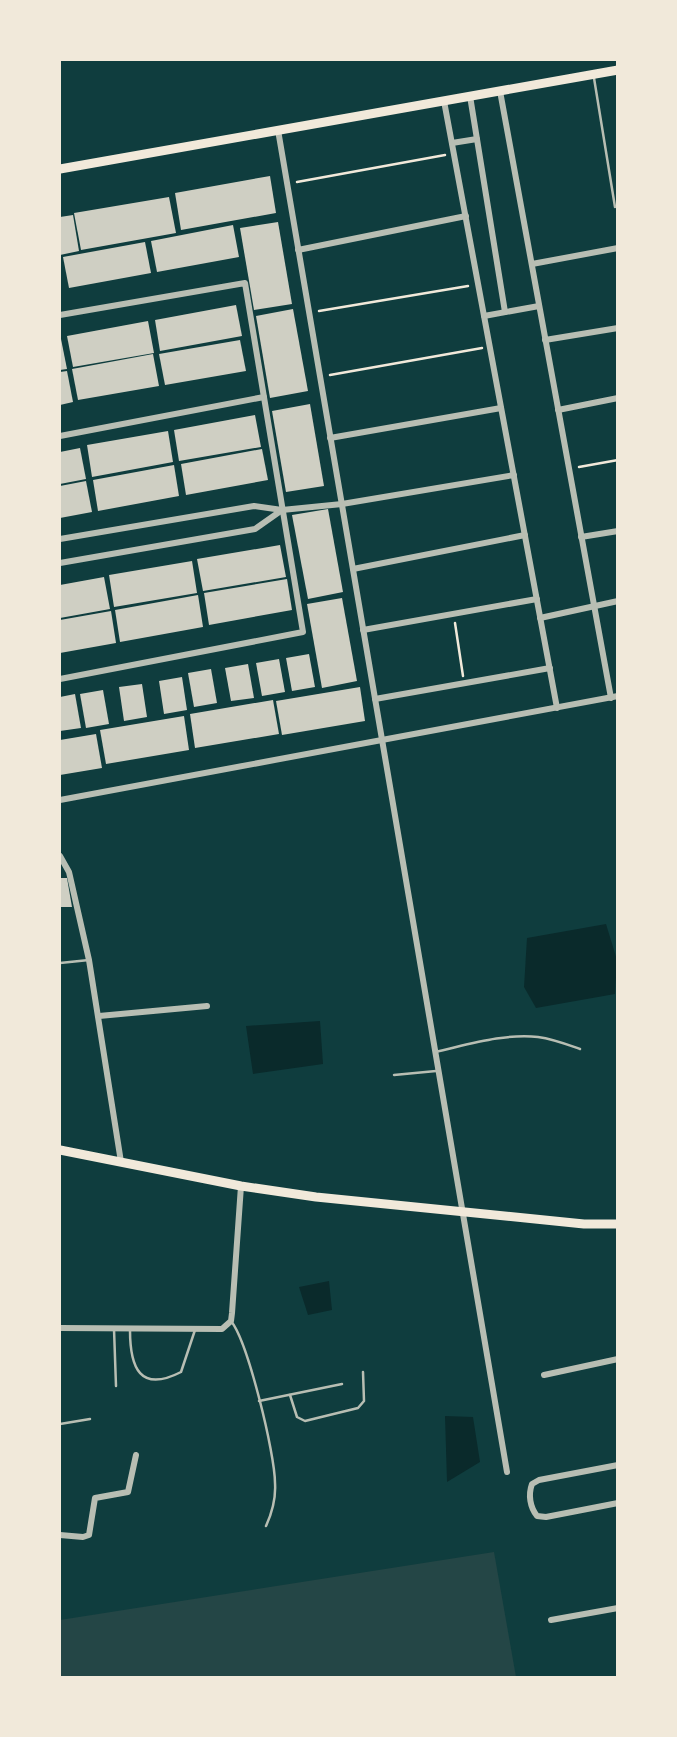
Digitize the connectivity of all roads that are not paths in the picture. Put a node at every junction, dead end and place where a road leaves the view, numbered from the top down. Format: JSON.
{"nodes":[{"id":1,"x":618,"y":71,"type":"edge"},
{"id":2,"x":594,"y":75,"type":"junction"},
{"id":3,"x":500,"y":91,"type":"junction"},
{"id":4,"x":470,"y":96,"type":"junction"},
{"id":5,"x":444,"y":101,"type":"junction"},
{"id":6,"x":278,"y":130,"type":"junction"},
{"id":7,"x":477,"y":139,"type":"junction"},
{"id":8,"x":452,"y":143,"type":"junction"},
{"id":9,"x":60,"y":169,"type":"edge"},
{"id":10,"x":615,"y":207,"type":"dead end"},
{"id":11,"x":466,"y":216,"type":"junction"},
{"id":12,"x":618,"y":248,"type":"edge"},
{"id":13,"x":298,"y":250,"type":"junction"},
{"id":14,"x":531,"y":264,"type":"junction"},
{"id":15,"x":539,"y":306,"type":"junction"},
{"id":16,"x":505,"y":312,"type":"junction"},
{"id":17,"x":60,"y":315,"type":"edge"},
{"id":18,"x":484,"y":316,"type":"junction"},
{"id":19,"x":618,"y":328,"type":"edge"},
{"id":20,"x":545,"y":340,"type":"junction"},
{"id":21,"x":264,"y":397,"type":"junction"},
{"id":22,"x":618,"y":398,"type":"edge"},
{"id":23,"x":501,"y":408,"type":"junction"},
{"id":24,"x":558,"y":410,"type":"junction"},
{"id":25,"x":60,"y":436,"type":"edge"},
{"id":26,"x":330,"y":438,"type":"junction"},
{"id":27,"x":514,"y":475,"type":"junction"},
{"id":28,"x":342,"y":504,"type":"junction"},
{"id":29,"x":282,"y":510,"type":"junction"},
{"id":30,"x":618,"y":531,"type":"edge"},
{"id":31,"x":525,"y":535,"type":"junction"},
{"id":32,"x":581,"y":537,"type":"junction"},
{"id":33,"x":60,"y":539,"type":"edge"},
{"id":34,"x":60,"y":563,"type":"edge"},
{"id":35,"x":353,"y":569,"type":"junction"},
{"id":36,"x":537,"y":599,"type":"junction"},
{"id":37,"x":618,"y":601,"type":"edge"},
{"id":38,"x":594,"y":606,"type":"junction"},
{"id":39,"x":540,"y":618,"type":"junction"},
{"id":40,"x":363,"y":630,"type":"junction"},
{"id":41,"x":550,"y":668,"type":"junction"},
{"id":42,"x":60,"y":679,"type":"edge"},
{"id":43,"x":614,"y":697,"type":"edge"},
{"id":44,"x":375,"y":699,"type":"junction"},
{"id":45,"x":557,"y":708,"type":"junction"},
{"id":46,"x":382,"y":741,"type":"junction"},
{"id":47,"x":60,"y":800,"type":"edge"},
{"id":48,"x":60,"y":856,"type":"edge"},
{"id":49,"x":89,"y":960,"type":"junction"},
{"id":50,"x":60,"y":963,"type":"edge"},
{"id":51,"x":207,"y":1006,"type":"dead end"},
{"id":52,"x":99,"y":1016,"type":"junction"},
{"id":53,"x":580,"y":1049,"type":"dead end"},
{"id":54,"x":435,"y":1052,"type":"junction"},
{"id":55,"x":438,"y":1070,"type":"junction"},
{"id":56,"x":394,"y":1075,"type":"dead end"},
{"id":57,"x":60,"y":1150,"type":"edge"},
{"id":58,"x":121,"y":1162,"type":"junction"},
{"id":59,"x":241,"y":1186,"type":"junction"},
{"id":60,"x":461,"y":1210,"type":"junction"},
{"id":61,"x":618,"y":1224,"type":"edge"},
{"id":62,"x":231,"y":1321,"type":"junction"},
{"id":63,"x":60,"y":1328,"type":"edge"},
{"id":64,"x":114,"y":1329,"type":"junction"},
{"id":65,"x":130,"y":1329,"type":"junction"},
{"id":66,"x":195,"y":1330,"type":"junction"},
{"id":67,"x":618,"y":1359,"type":"edge"},
{"id":68,"x":363,"y":1371,"type":"dead end"},
{"id":69,"x":544,"y":1375,"type":"dead end"},
{"id":70,"x":342,"y":1384,"type":"dead end"},
{"id":71,"x":116,"y":1387,"type":"dead end"},
{"id":72,"x":290,"y":1395,"type":"junction"},
{"id":73,"x":259,"y":1401,"type":"junction"},
{"id":74,"x":90,"y":1419,"type":"dead end"},
{"id":75,"x":60,"y":1424,"type":"edge"},
{"id":76,"x":136,"y":1455,"type":"dead end"},
{"id":77,"x":617,"y":1466,"type":"edge"},
{"id":78,"x":508,"y":1472,"type":"dead end"},
{"id":79,"x":618,"y":1503,"type":"edge"},
{"id":80,"x":265,"y":1525,"type":"dead end"},
{"id":81,"x":60,"y":1535,"type":"edge"},
{"id":82,"x":618,"y":1608,"type":"edge"},
{"id":83,"x":551,"y":1620,"type":"dead end"}],
"edges":[{"from":1,"to":2,"type":"main road"},
{"from":2,"to":3,"type":"main road"},
{"from":2,"to":10,"type":"lane"},
{"from":3,"to":4,"type":"main road"},
{"from":3,"to":14,"type":"street"},
{"from":4,"to":5,"type":"main road"},
{"from":4,"to":7,"type":"street"},
{"from":5,"to":6,"type":"main road"},
{"from":5,"to":8,"type":"street"},
{"from":6,"to":9,"type":"main road"},
{"from":6,"to":13,"type":"street"},
{"from":7,"to":8,"type":"street"},
{"from":7,"to":16,"type":"street"},
{"from":8,"to":11,"type":"street"},
{"from":11,"to":13,"type":"street"},
{"from":11,"to":18,"type":"street"},
{"from":12,"to":14,"type":"street"},
{"from":13,"to":26,"type":"street"},
{"from":14,"to":15,"type":"street"},
{"from":15,"to":16,"type":"street"},
{"from":15,"to":20,"type":"street"},
{"from":16,"to":18,"type":"street"},
{"from":17,"to":21,"type":"street"},
{"from":18,"to":23,"type":"street"},
{"from":19,"to":20,"type":"street"},
{"from":20,"to":24,"type":"street"},
{"from":21,"to":25,"type":"street"},
{"from":21,"to":29,"type":"street"},
{"from":22,"to":24,"type":"street"},
{"from":23,"to":26,"type":"street"},
{"from":23,"to":27,"type":"street"},
{"from":24,"to":32,"type":"street"},
{"from":26,"to":28,"type":"street"},
{"from":27,"to":28,"type":"street"},
{"from":27,"to":31,"type":"street"},
{"from":28,"to":29,"type":"street"},
{"from":28,"to":35,"type":"street"},
{"from":29,"to":33,"type":"street"},
{"from":29,"to":34,"type":"street"},
{"from":29,"to":42,"type":"street"},
{"from":30,"to":32,"type":"street"},
{"from":31,"to":35,"type":"street"},
{"from":31,"to":36,"type":"street"},
{"from":32,"to":38,"type":"street"},
{"from":35,"to":40,"type":"street"},
{"from":36,"to":39,"type":"street"},
{"from":36,"to":40,"type":"street"},
{"from":37,"to":38,"type":"street"},
{"from":38,"to":39,"type":"street"},
{"from":38,"to":43,"type":"street"},
{"from":39,"to":41,"type":"street"},
{"from":40,"to":44,"type":"street"},
{"from":41,"to":44,"type":"street"},
{"from":41,"to":45,"type":"street"},
{"from":43,"to":45,"type":"street"},
{"from":44,"to":46,"type":"street"},
{"from":45,"to":46,"type":"street"},
{"from":46,"to":47,"type":"street"},
{"from":46,"to":54,"type":"street"},
{"from":48,"to":49,"type":"street"},
{"from":49,"to":50,"type":"lane"},
{"from":49,"to":52,"type":"street"},
{"from":51,"to":52,"type":"street"},
{"from":52,"to":58,"type":"street"},
{"from":53,"to":54,"type":"lane"},
{"from":54,"to":55,"type":"street"},
{"from":55,"to":56,"type":"lane"},
{"from":55,"to":60,"type":"street"},
{"from":57,"to":58,"type":"main road"},
{"from":58,"to":59,"type":"main road"},
{"from":59,"to":60,"type":"main road"},
{"from":59,"to":62,"type":"street"},
{"from":60,"to":61,"type":"main road"},
{"from":60,"to":78,"type":"street"},
{"from":62,"to":66,"type":"street"},
{"from":62,"to":73,"type":"lane"},
{"from":63,"to":64,"type":"street"},
{"from":64,"to":65,"type":"street"},
{"from":64,"to":71,"type":"lane"},
{"from":65,"to":66,"type":"street"},
{"from":65,"to":66,"type":"lane"},
{"from":67,"to":69,"type":"street"},
{"from":68,"to":72,"type":"lane"},
{"from":70,"to":72,"type":"lane"},
{"from":72,"to":73,"type":"lane"},
{"from":73,"to":80,"type":"lane"},
{"from":74,"to":75,"type":"lane"},
{"from":76,"to":81,"type":"street"},
{"from":77,"to":79,"type":"street"},
{"from":82,"to":83,"type":"street"}]}
